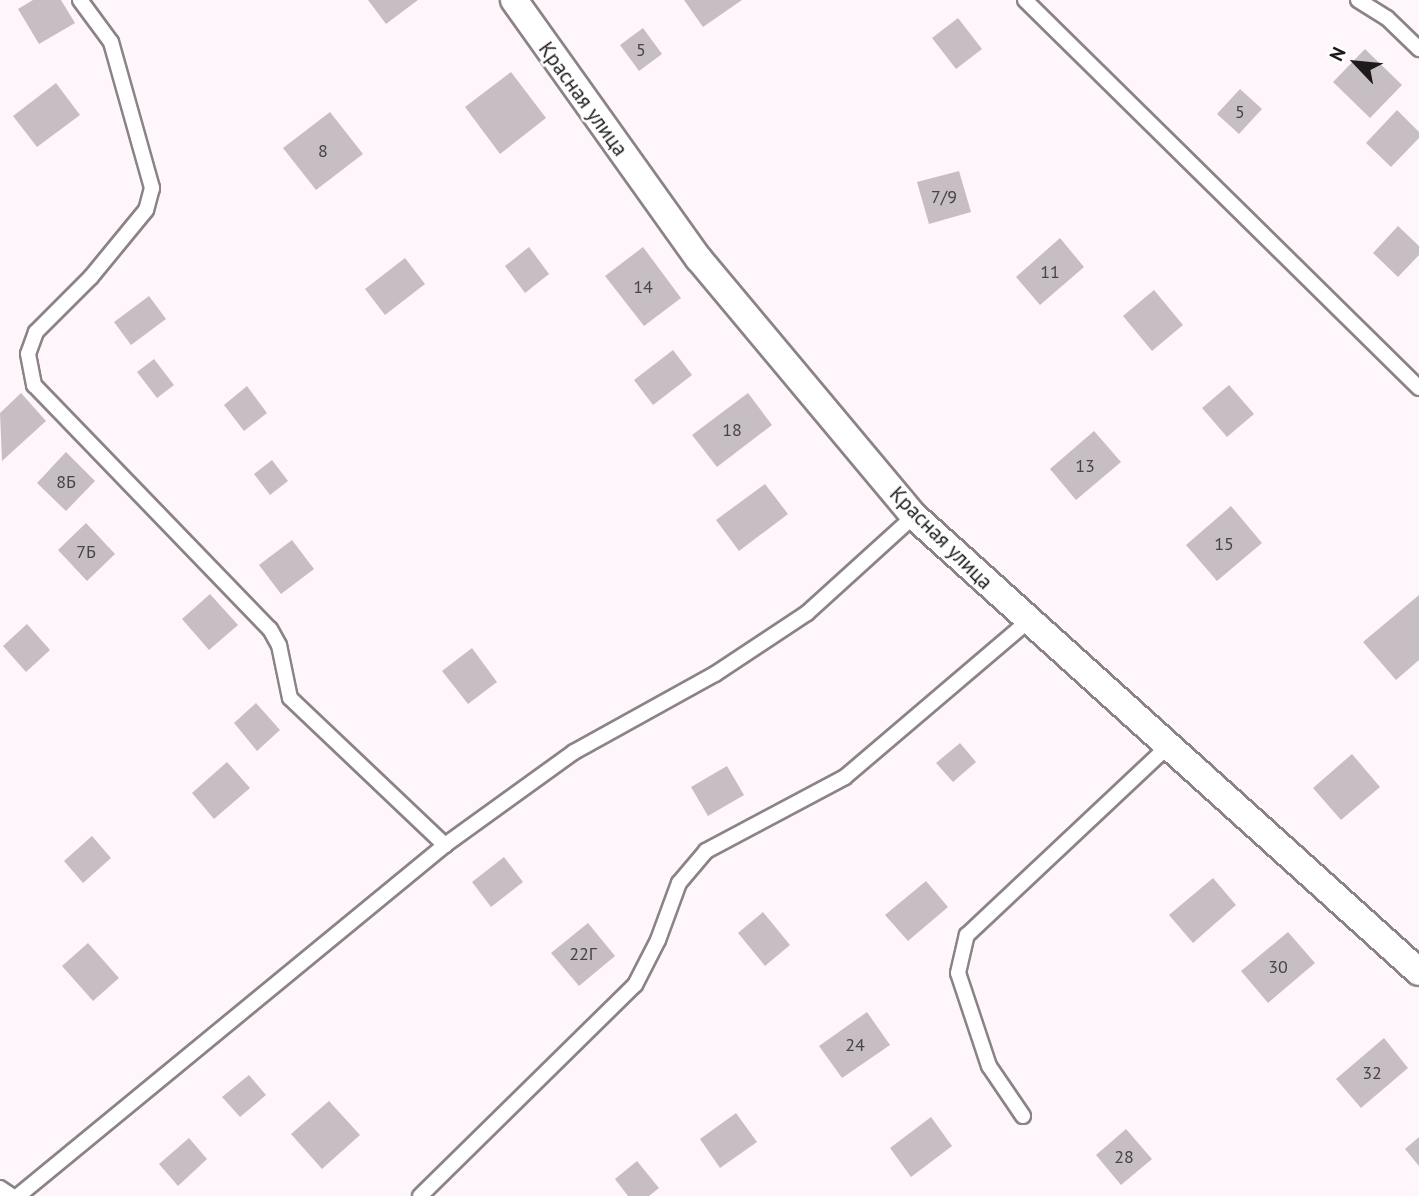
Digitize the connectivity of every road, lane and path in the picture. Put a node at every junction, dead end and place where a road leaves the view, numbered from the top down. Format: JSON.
{"nodes":[{"id":1,"x":80,"y":0,"type":"edge"},
{"id":2,"x":514,"y":0,"type":"edge"},
{"id":3,"x":1025,"y":0,"type":"edge"},
{"id":4,"x":1358,"y":0,"type":"edge"},
{"id":5,"x":1419,"y":49,"type":"edge"},
{"id":6,"x":1419,"y":388,"type":"edge"},
{"id":7,"x":914,"y":516,"type":"junction"},
{"id":8,"x":1028,"y":621,"type":"junction"},
{"id":9,"x":1167,"y":747,"type":"junction"},
{"id":10,"x":444,"y":845,"type":"junction"},
{"id":11,"x":1419,"y":972,"type":"edge"},
{"id":12,"x":1023,"y":1116,"type":"dead end"},
{"id":13,"x":0,"y":1188,"type":"edge"},
{"id":14,"x":15,"y":1196,"type":"edge"},
{"id":15,"x":420,"y":1196,"type":"edge"}],
"edges":[{"from":1,"to":10,"type":"lane"},
{"from":2,"to":7,"type":"street","name":"Красная улица"},
{"from":3,"to":6,"type":"lane"},
{"from":4,"to":5,"type":"lane"},
{"from":7,"to":8,"type":"street","name":"Красная улица"},
{"from":7,"to":10,"type":"lane"},
{"from":8,"to":9,"type":"street","name":"Красная улица"},
{"from":8,"to":15,"type":"lane"},
{"from":9,"to":11,"type":"street","name":"Красная улица"},
{"from":9,"to":12,"type":"lane"},
{"from":10,"to":14,"type":"lane"},
{"from":13,"to":14,"type":"lane"}]}
